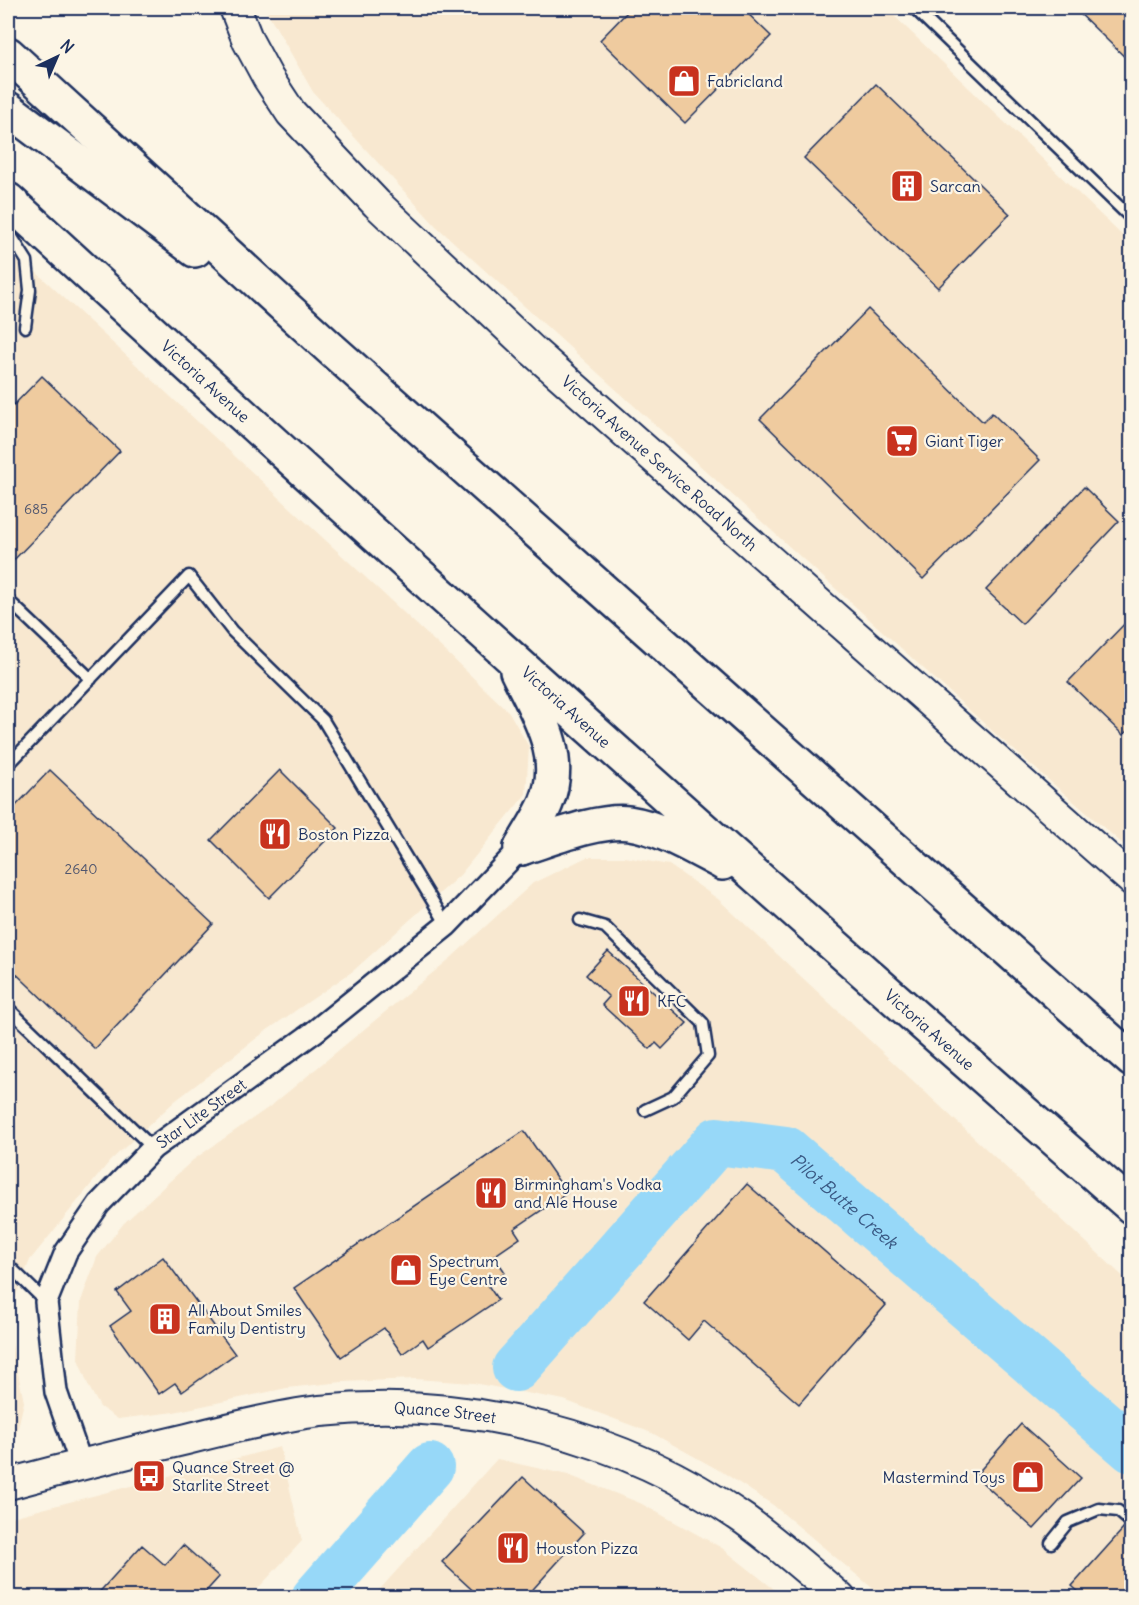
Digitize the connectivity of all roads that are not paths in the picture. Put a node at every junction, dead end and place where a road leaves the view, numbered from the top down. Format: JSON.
{"nodes":[{"id":1,"x":235,"y":8,"type":"edge"},
{"id":2,"x":914,"y":8,"type":"edge"},
{"id":3,"x":8,"y":54,"type":"edge"},
{"id":4,"x":8,"y":109,"type":"edge"},
{"id":5,"x":8,"y":200,"type":"edge"},
{"id":6,"x":1131,"y":219,"type":"edge"},
{"id":7,"x":8,"y":231,"type":"edge"},
{"id":8,"x":25,"y":327,"type":"dead end"},
{"id":9,"x":330,"y":348,"type":"junction"},
{"id":10,"x":8,"y":600,"type":"edge"},
{"id":11,"x":509,"y":656,"type":"junction"},
{"id":12,"x":92,"y":679,"type":"junction"},
{"id":13,"x":8,"y":765,"type":"edge"},
{"id":14,"x":521,"y":848,"type":"junction"},
{"id":15,"x":1131,"y":880,"type":"edge"},
{"id":16,"x":759,"y":881,"type":"junction"},
{"id":17,"x":580,"y":920,"type":"dead end"},
{"id":18,"x":447,"y":925,"type":"junction"},
{"id":19,"x":8,"y":1008,"type":"edge"},
{"id":20,"x":1131,"y":1060,"type":"edge"},
{"id":21,"x":992,"y":1085,"type":"junction"},
{"id":22,"x":645,"y":1110,"type":"dead end"},
{"id":23,"x":153,"y":1148,"type":"junction"},
{"id":24,"x":1131,"y":1180,"type":"edge"},
{"id":25,"x":1131,"y":1207,"type":"edge"},
{"id":26,"x":8,"y":1265,"type":"edge"},
{"id":27,"x":46,"y":1302,"type":"junction"},
{"id":28,"x":81,"y":1464,"type":"junction"},
{"id":29,"x":8,"y":1484,"type":"edge"},
{"id":30,"x":1131,"y":1523,"type":"edge"},
{"id":31,"x":1050,"y":1543,"type":"dead end"},
{"id":32,"x":840,"y":1598,"type":"edge"}],
"edges":[{"from":1,"to":15,"type":"street","name":"Victoria Avenue Service Road North"},
{"from":2,"to":6,"type":"lane"},
{"from":3,"to":9,"type":"highway"},
{"from":4,"to":9,"type":"highway"},
{"from":5,"to":11,"type":"highway","name":"Victoria Avenue"},
{"from":7,"to":8,"type":"lane"},
{"from":9,"to":20,"type":"highway"},
{"from":10,"to":12,"type":"lane"},
{"from":11,"to":14,"type":"highway"},
{"from":11,"to":16,"type":"highway","name":"Victoria Avenue"},
{"from":12,"to":13,"type":"lane"},
{"from":12,"to":18,"type":"lane"},
{"from":14,"to":16,"type":"highway"},
{"from":14,"to":18,"type":"street","name":"Star Lite Street"},
{"from":16,"to":21,"type":"highway","name":"Victoria Avenue"},
{"from":17,"to":22,"type":"lane"},
{"from":18,"to":23,"type":"street","name":"Star Lite Street"},
{"from":19,"to":23,"type":"lane"},
{"from":21,"to":24,"type":"highway"},
{"from":21,"to":25,"type":"highway","name":"Victoria Avenue"},
{"from":23,"to":27,"type":"street","name":"Star Lite Street"},
{"from":26,"to":27,"type":"lane"},
{"from":27,"to":28,"type":"street","name":"Star Lite Street"},
{"from":28,"to":29,"type":"street","name":"Quance Street"},
{"from":28,"to":32,"type":"street","name":"Quance Street"},
{"from":30,"to":31,"type":"lane"}]}
